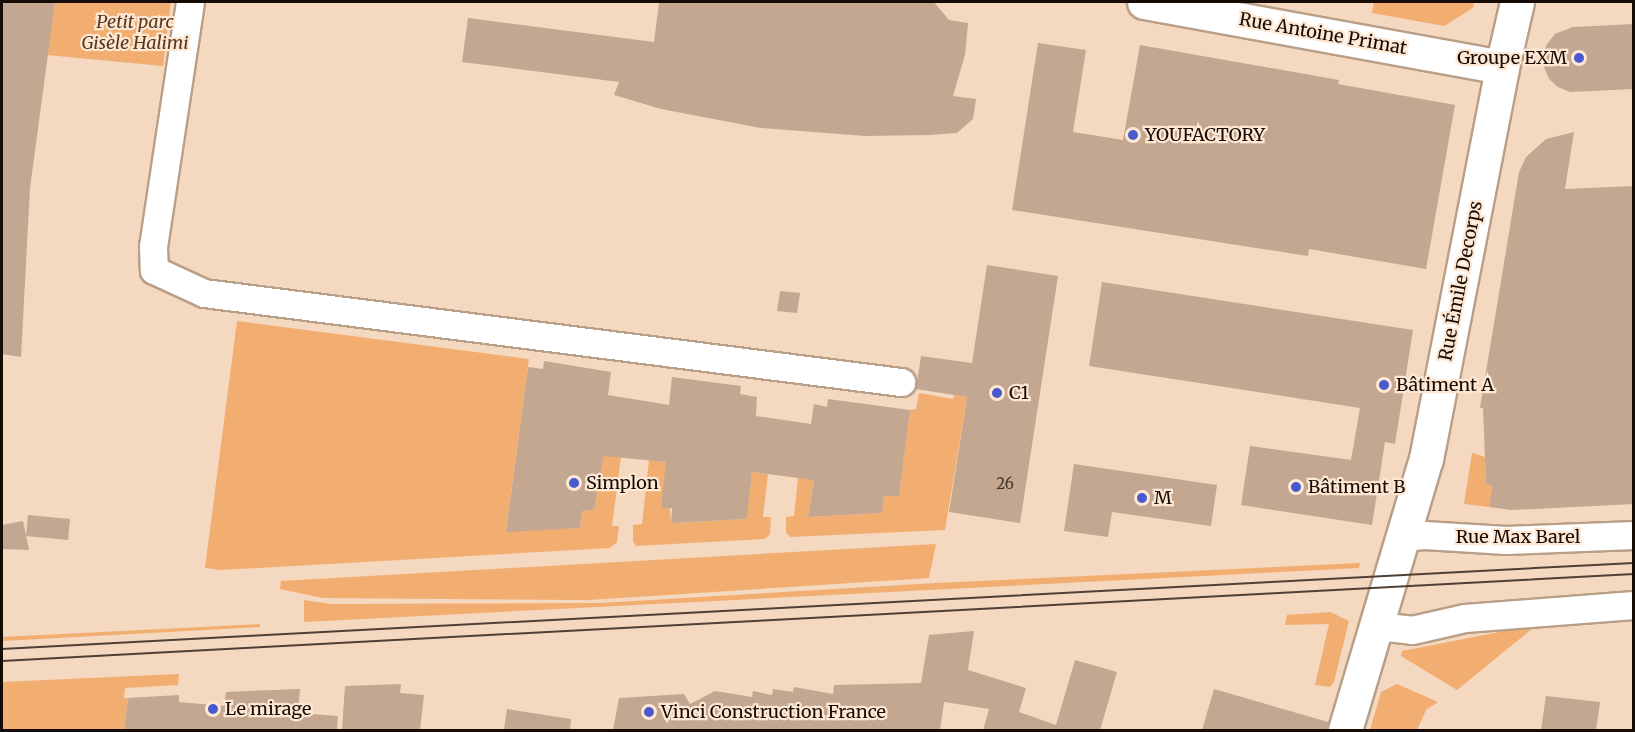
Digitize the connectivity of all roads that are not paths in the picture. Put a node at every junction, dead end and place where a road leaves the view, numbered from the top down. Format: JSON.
{"nodes":[{"id":1,"x":190,"y":2,"type":"edge"},
{"id":2,"x":1144,"y":2,"type":"edge"},
{"id":3,"x":1517,"y":2,"type":"edge"},
{"id":4,"x":1502,"y":67,"type":"junction"},
{"id":5,"x":902,"y":382,"type":"dead end"},
{"id":6,"x":1634,"y":535,"type":"edge"},
{"id":7,"x":1402,"y":537,"type":"junction"},
{"id":8,"x":1634,"y":605,"type":"edge"},
{"id":9,"x":1376,"y":626,"type":"junction"},
{"id":10,"x":1344,"y":730,"type":"edge"}],
"edges":[{"from":1,"to":5,"type":"street"},
{"from":2,"to":4,"type":"street","name":"Rue Antoine Primat"},
{"from":3,"to":4,"type":"street","name":"Rue Émile Decorps"},
{"from":4,"to":7,"type":"street","name":"Rue Émile Decorps"},
{"from":6,"to":7,"type":"street","name":"Rue Max Barel"},
{"from":7,"to":9,"type":"street","name":"Rue Émile Decorps"},
{"from":8,"to":9,"type":"street"},
{"from":9,"to":10,"type":"street","name":"Rue Émile Decorps"}]}
